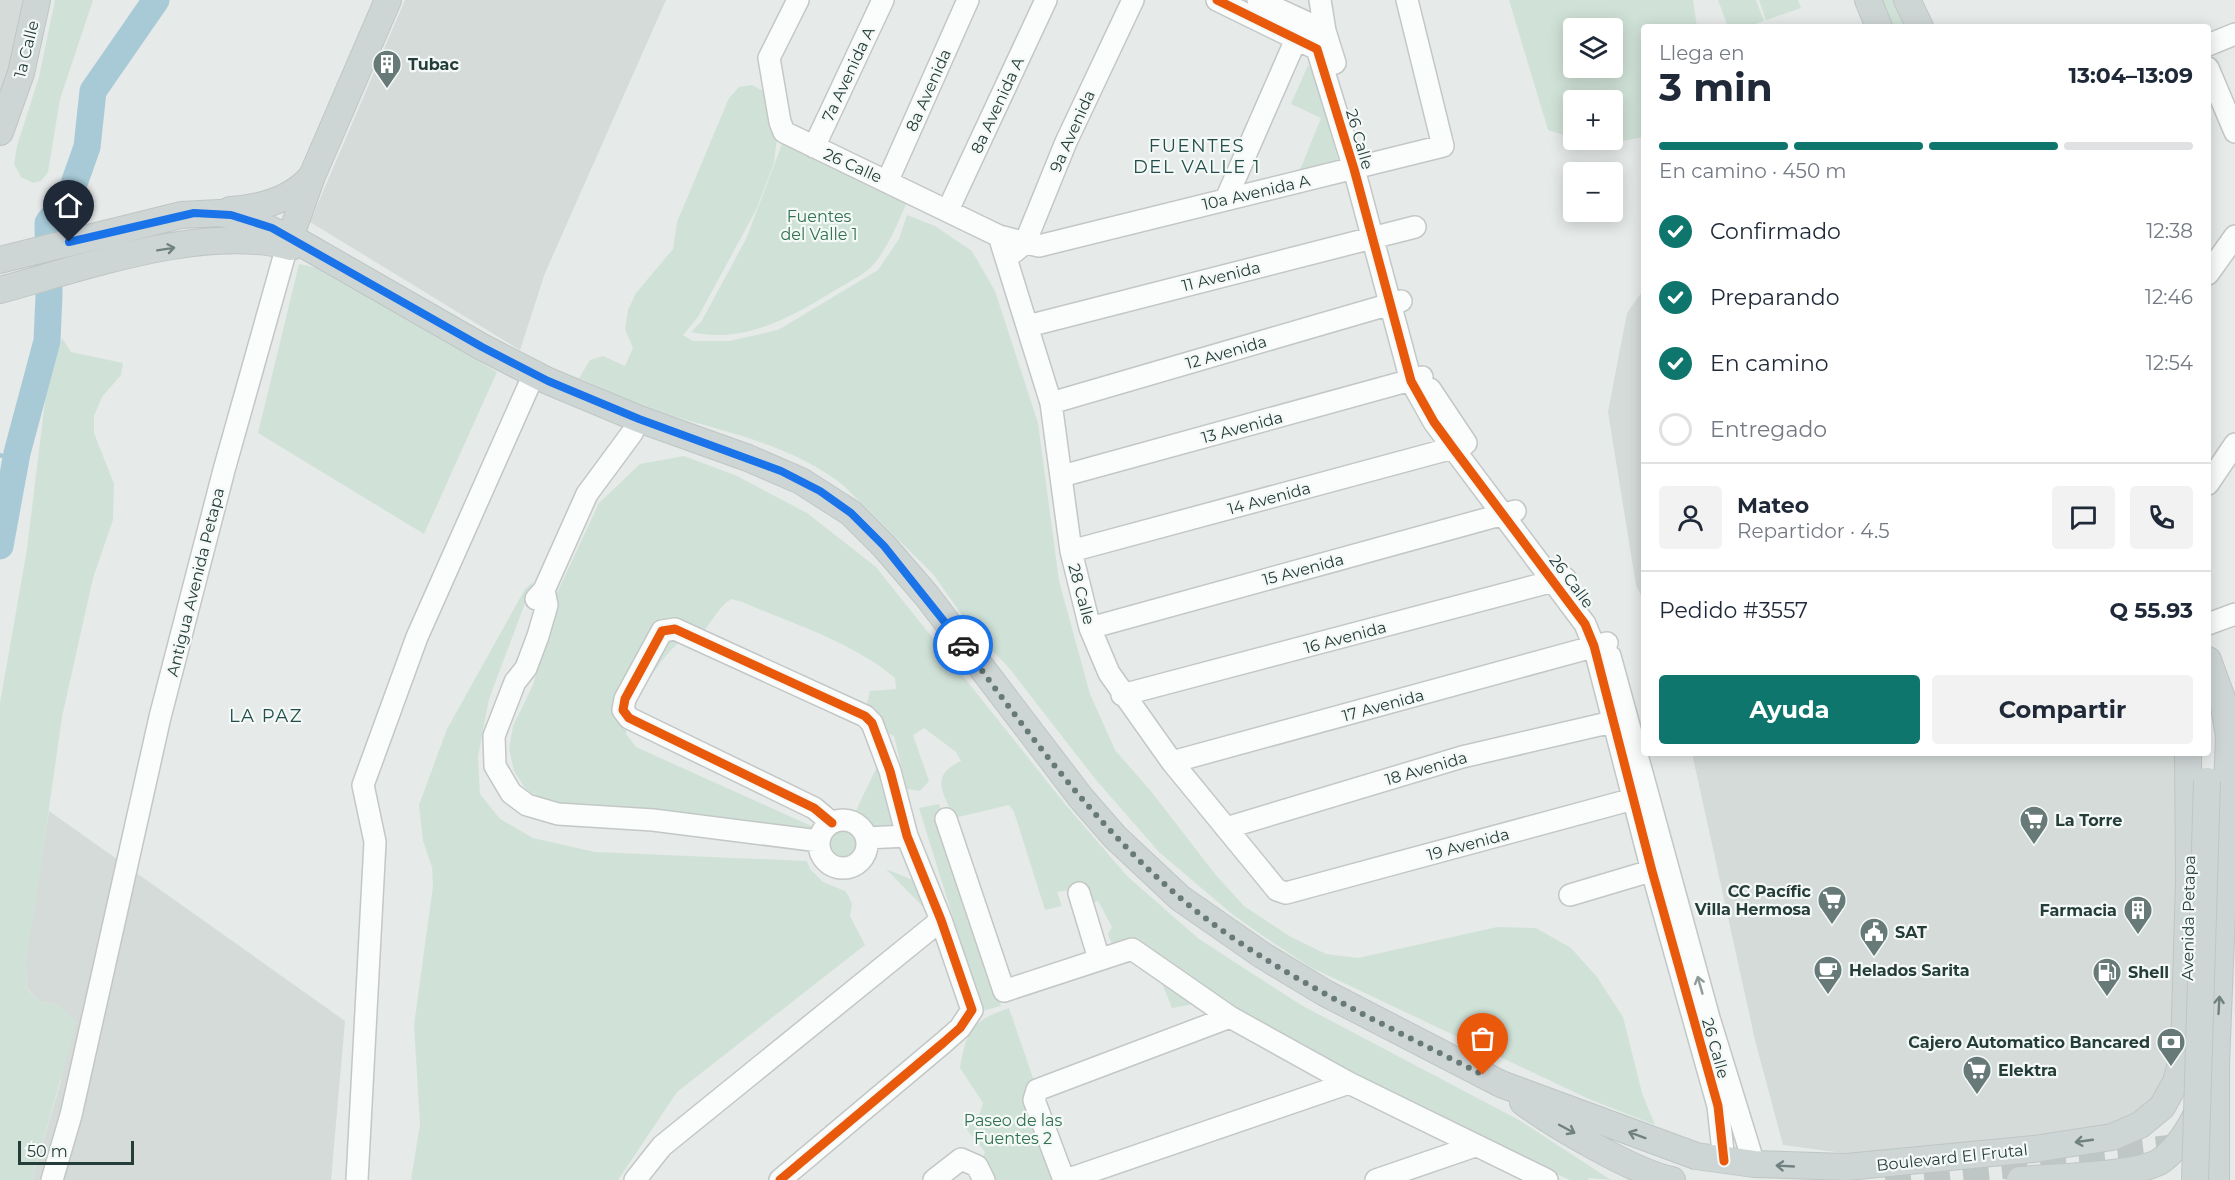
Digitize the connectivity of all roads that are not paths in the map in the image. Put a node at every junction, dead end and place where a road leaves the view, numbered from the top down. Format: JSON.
{"nodes":[{"id":1,"x":38,"y":0,"type":"edge"},
{"id":2,"x":388,"y":0,"type":"edge"},
{"id":3,"x":798,"y":0,"type":"edge"},
{"id":4,"x":883,"y":0,"type":"edge"},
{"id":5,"x":968,"y":0,"type":"edge"},
{"id":6,"x":1046,"y":0,"type":"edge"},
{"id":7,"x":1133,"y":0,"type":"edge"},
{"id":8,"x":1217,"y":0,"type":"edge"},
{"id":9,"x":1258,"y":0,"type":"edge"},
{"id":10,"x":1320,"y":0,"type":"edge"},
{"id":11,"x":1407,"y":0,"type":"edge"},
{"id":12,"x":1868,"y":0,"type":"edge"},
{"id":13,"x":1907,"y":0,"type":"edge"},
{"id":14,"x":1291,"y":20,"type":"edge"},
{"id":15,"x":1878,"y":24,"type":"edge"},
{"id":16,"x":1919,"y":24,"type":"edge"},
{"id":17,"x":1325,"y":31,"type":"junction"},
{"id":18,"x":2235,"y":34,"type":"edge"},
{"id":19,"x":2211,"y":44,"type":"edge"},
{"id":20,"x":2211,"y":75,"type":"edge"},
{"id":21,"x":0,"y":132,"type":"edge"},
{"id":22,"x":2235,"y":132,"type":"edge"},
{"id":23,"x":814,"y":147,"type":"junction"},
{"id":24,"x":1361,"y":167,"type":"junction"},
{"id":25,"x":312,"y":176,"type":"junction"},
{"id":26,"x":888,"y":180,"type":"junction"},
{"id":27,"x":1226,"y":199,"type":"junction"},
{"id":28,"x":948,"y":210,"type":"junction"},
{"id":29,"x":194,"y":213,"type":"junction"},
{"id":30,"x":1415,"y":227,"type":"dead end"},
{"id":31,"x":999,"y":236,"type":"junction"},
{"id":32,"x":1379,"y":236,"type":"junction"},
{"id":33,"x":2235,"y":236,"type":"edge"},
{"id":34,"x":288,"y":242,"type":"junction"},
{"id":35,"x":1025,"y":243,"type":"junction"},
{"id":36,"x":1052,"y":243,"type":"joint"},
{"id":37,"x":3,"y":257,"type":"edge"},
{"id":38,"x":1007,"y":258,"type":"junction"},
{"id":39,"x":2211,"y":270,"type":"edge"},
{"id":40,"x":0,"y":290,"type":"edge"},
{"id":41,"x":1395,"y":303,"type":"junction"},
{"id":42,"x":1028,"y":326,"type":"junction"},
{"id":43,"x":534,"y":374,"type":"junction"},
{"id":44,"x":1417,"y":379,"type":"junction"},
{"id":45,"x":1051,"y":403,"type":"junction"},
{"id":46,"x":639,"y":419,"type":"junction"},
{"id":47,"x":2235,"y":444,"type":"edge"},
{"id":48,"x":1460,"y":446,"type":"junction"},
{"id":49,"x":1062,"y":476,"type":"junction"},
{"id":50,"x":2211,"y":480,"type":"edge"},
{"id":51,"x":1510,"y":513,"type":"junction"},
{"id":52,"x":1071,"y":551,"type":"junction"},
{"id":53,"x":1561,"y":579,"type":"junction"},
{"id":54,"x":2235,"y":614,"type":"edge"},
{"id":55,"x":2211,"y":623,"type":"edge"},
{"id":56,"x":1090,"y":628,"type":"junction"},
{"id":57,"x":1600,"y":645,"type":"junction"},
{"id":58,"x":2211,"y":668,"type":"edge"},
{"id":59,"x":1122,"y":695,"type":"junction"},
{"id":60,"x":1621,"y":720,"type":"junction"},
{"id":61,"x":2188,"y":756,"type":"edge"},
{"id":62,"x":2204,"y":756,"type":"edge"},
{"id":63,"x":1172,"y":762,"type":"junction"},
{"id":64,"x":1641,"y":797,"type":"junction"},
{"id":65,"x":2231,"y":812,"type":"edge"},
{"id":66,"x":946,"y":819,"type":"dead end"},
{"id":67,"x":832,"y":822,"type":"junction"},
{"id":68,"x":1226,"y":828,"type":"junction"},
{"id":69,"x":907,"y":836,"type":"junction"},
{"id":70,"x":866,"y":838,"type":"junction"},
{"id":71,"x":819,"y":841,"type":"junction"},
{"id":72,"x":1659,"y":869,"type":"junction"},
{"id":73,"x":1079,"y":893,"type":"dead end"},
{"id":74,"x":1286,"y":893,"type":"joint"},
{"id":75,"x":1570,"y":895,"type":"dead end"},
{"id":76,"x":941,"y":920,"type":"junction"},
{"id":77,"x":1099,"y":959,"type":"junction"},
{"id":78,"x":1230,"y":1017,"type":"junction"},
{"id":79,"x":2216,"y":1064,"type":"junction"},
{"id":80,"x":2176,"y":1082,"type":"junction"},
{"id":81,"x":1349,"y":1083,"type":"junction"},
{"id":82,"x":1501,"y":1084,"type":"junction"},
{"id":83,"x":2207,"y":1091,"type":"junction"},
{"id":84,"x":2140,"y":1125,"type":"junction"},
{"id":85,"x":1475,"y":1146,"type":"junction"},
{"id":86,"x":1696,"y":1156,"type":"junction"},
{"id":87,"x":1724,"y":1161,"type":"junction"},
{"id":88,"x":1754,"y":1164,"type":"junction"},
{"id":89,"x":1816,"y":1167,"type":"junction"},
{"id":90,"x":2147,"y":1170,"type":"edge"},
{"id":91,"x":1636,"y":1174,"type":"edge"},
{"id":92,"x":1886,"y":1179,"type":"edge"},
{"id":93,"x":52,"y":1180,"type":"edge"},
{"id":94,"x":357,"y":1180,"type":"edge"},
{"id":95,"x":635,"y":1180,"type":"edge"},
{"id":96,"x":780,"y":1180,"type":"edge"},
{"id":97,"x":934,"y":1180,"type":"edge"},
{"id":98,"x":984,"y":1180,"type":"edge"},
{"id":99,"x":1065,"y":1180,"type":"edge"},
{"id":100,"x":1376,"y":1180,"type":"edge"},
{"id":101,"x":1547,"y":1180,"type":"edge"},
{"id":102,"x":1669,"y":1180,"type":"edge"},
{"id":103,"x":2020,"y":1180,"type":"edge"},
{"id":104,"x":2195,"y":1180,"type":"edge"},
{"id":105,"x":2216,"y":1180,"type":"edge"}],
"edges":[{"from":1,"to":21,"type":"main road","name":"1a Calle"},
{"from":2,"to":25,"type":"main road","name":"Antigua Avenida Petapa"},
{"from":3,"to":23,"type":"street","name":"26 Calle"},
{"from":4,"to":23,"type":"street","name":"7a Avenida A"},
{"from":5,"to":26,"type":"street","name":"8a Avenida"},
{"from":6,"to":28,"type":"street","name":"8a Avenida A"},
{"from":7,"to":35,"type":"street","name":"9a Avenida"},
{"from":8,"to":14,"type":"street"},
{"from":9,"to":14,"type":"street"},
{"from":10,"to":17,"type":"street","name":"26 Calle"},
{"from":11,"to":24,"type":"street","name":"10a Avenida A"},
{"from":12,"to":15,"type":"main road"},
{"from":13,"to":16,"type":"main road"},
{"from":14,"to":17,"type":"street"},
{"from":14,"to":24,"type":"street","name":"26 Calle"},
{"from":14,"to":27,"type":"street"},
{"from":17,"to":24,"type":"street","name":"26 Calle"},
{"from":18,"to":19,"type":"street"},
{"from":20,"to":22,"type":"street"},
{"from":23,"to":26,"type":"street","name":"26 Calle"},
{"from":24,"to":27,"type":"street","name":"10a Avenida A"},
{"from":24,"to":32,"type":"street","name":"26 Calle"},
{"from":25,"to":29,"type":"main road"},
{"from":25,"to":34,"type":"main road","name":"Antigua Avenida Petapa"},
{"from":26,"to":28,"type":"street","name":"26 Calle"},
{"from":27,"to":36,"type":"street","name":"10a Avenida A"},
{"from":28,"to":31,"type":"street","name":"26 Calle"},
{"from":29,"to":34,"type":"main road","name":"Boulevard El Frutal"},
{"from":29,"to":37,"type":"main road","name":"Boulevard El Frutal"},
{"from":30,"to":32,"type":"street","name":"11 Avenida"},
{"from":31,"to":35,"type":"street","name":"26 Calle"},
{"from":31,"to":38,"type":"street","name":"28 Calle"},
{"from":32,"to":41,"type":"street","name":"26 Calle"},
{"from":32,"to":42,"type":"street","name":"11 Avenida"},
{"from":33,"to":39,"type":"street"},
{"from":40,"to":34,"type":"main road","name":"Boulevard El Frutal","one_way":true},
{"from":34,"to":43,"type":"main road","name":"Boulevard El Frutal"},
{"from":34,"to":93,"type":"street","name":"Antigua Avenida Petapa"},
{"from":35,"to":36,"type":"street","name":"26 Calle"},
{"from":35,"to":38,"type":"street","name":"9a Avenida"},
{"from":38,"to":42,"type":"street","name":"28 Calle"},
{"from":41,"to":44,"type":"street","name":"26 Calle"},
{"from":41,"to":45,"type":"street","name":"12 Avenida"},
{"from":42,"to":45,"type":"street","name":"28 Calle"},
{"from":43,"to":46,"type":"main road","name":"Boulevard El Frutal"},
{"from":43,"to":94,"type":"street"},
{"from":44,"to":48,"type":"street","name":"26 Calle"},
{"from":44,"to":49,"type":"street","name":"13 Avenida"},
{"from":45,"to":49,"type":"street","name":"28 Calle"},
{"from":46,"to":71,"type":"street"},
{"from":46,"to":82,"type":"main road","name":"Boulevard El Frutal"},
{"from":47,"to":50,"type":"street"},
{"from":48,"to":51,"type":"street","name":"26 Calle"},
{"from":48,"to":52,"type":"street","name":"14 Avenida"},
{"from":49,"to":52,"type":"street","name":"28 Calle"},
{"from":51,"to":53,"type":"street","name":"26 Calle"},
{"from":51,"to":56,"type":"street","name":"15 Avenida"},
{"from":52,"to":56,"type":"street","name":"28 Calle"},
{"from":53,"to":57,"type":"street","name":"26 Calle"},
{"from":53,"to":59,"type":"street","name":"16 Avenida"},
{"from":54,"to":55,"type":"street"},
{"from":56,"to":59,"type":"street","name":"28 Calle"},
{"from":57,"to":60,"type":"street","name":"26 Calle"},
{"from":57,"to":63,"type":"street","name":"17 Avenida"},
{"from":58,"to":65,"type":"main road","name":"Avenida Petapa"},
{"from":59,"to":63,"type":"street","name":"28 Calle"},
{"from":60,"to":64,"type":"street","name":"26 Calle"},
{"from":60,"to":68,"type":"street","name":"18 Avenida"},
{"from":61,"to":80,"type":"main road","name":"Avenida Petapa"},
{"from":62,"to":104,"type":"main road","bridge":true},
{"from":63,"to":68,"type":"street","name":"28 Calle"},
{"from":64,"to":72,"type":"street","name":"26 Calle"},
{"from":64,"to":74,"type":"street","name":"19 Avenida"},
{"from":79,"to":65,"type":"main road","name":"Avenida Petapa","one_way":true},
{"from":66,"to":77,"type":"street"},
{"from":67,"to":69,"type":"street"},
{"from":67,"to":70,"type":"street"},
{"from":67,"to":71,"type":"street"},
{"from":68,"to":74,"type":"street","name":"28 Calle"},
{"from":69,"to":70,"type":"street"},
{"from":69,"to":76,"type":"street"},
{"from":70,"to":71,"type":"street"},
{"from":72,"to":75,"type":"street"},
{"from":72,"to":87,"type":"street","name":"26 Calle"},
{"from":88,"to":72,"type":"street","name":"26 Calle","one_way":true},
{"from":73,"to":77,"type":"street"},
{"from":76,"to":95,"type":"street"},
{"from":76,"to":96,"type":"street"},
{"from":77,"to":78,"type":"street"},
{"from":78,"to":81,"type":"street"},
{"from":78,"to":99,"type":"street"},
{"from":79,"to":83,"type":"main road"},
{"from":79,"to":105,"type":"main road"},
{"from":80,"to":83,"type":"main road"},
{"from":80,"to":84,"type":"main road","name":"Boulevard El Frutal"},
{"from":81,"to":85,"type":"street"},
{"from":81,"to":99,"type":"street"},
{"from":86,"to":82,"type":"main road","name":"Boulevard El Frutal","one_way":true},
{"from":82,"to":91,"type":"main road","name":"Boulevard El Frutal","one_way":true},
{"from":83,"to":90,"type":"main road"},
{"from":84,"to":89,"type":"main road","name":"Boulevard El Frutal","one_way":true},
{"from":84,"to":90,"type":"main road"},
{"from":85,"to":100,"type":"street"},
{"from":85,"to":101,"type":"street"},
{"from":86,"to":87,"type":"main road","name":"Boulevard El Frutal"},
{"from":86,"to":91,"type":"main road"},
{"from":87,"to":88,"type":"main road","name":"Boulevard El Frutal"},
{"from":89,"to":88,"type":"main road","name":"Boulevard El Frutal","one_way":true},
{"from":89,"to":92,"type":"main road"},
{"from":90,"to":103,"type":"main road","name":"Boulevard El Frutal"},
{"from":91,"to":102,"type":"main road","name":"Boulevard El Frutal"},
{"from":97,"to":98,"type":"street"}]}
